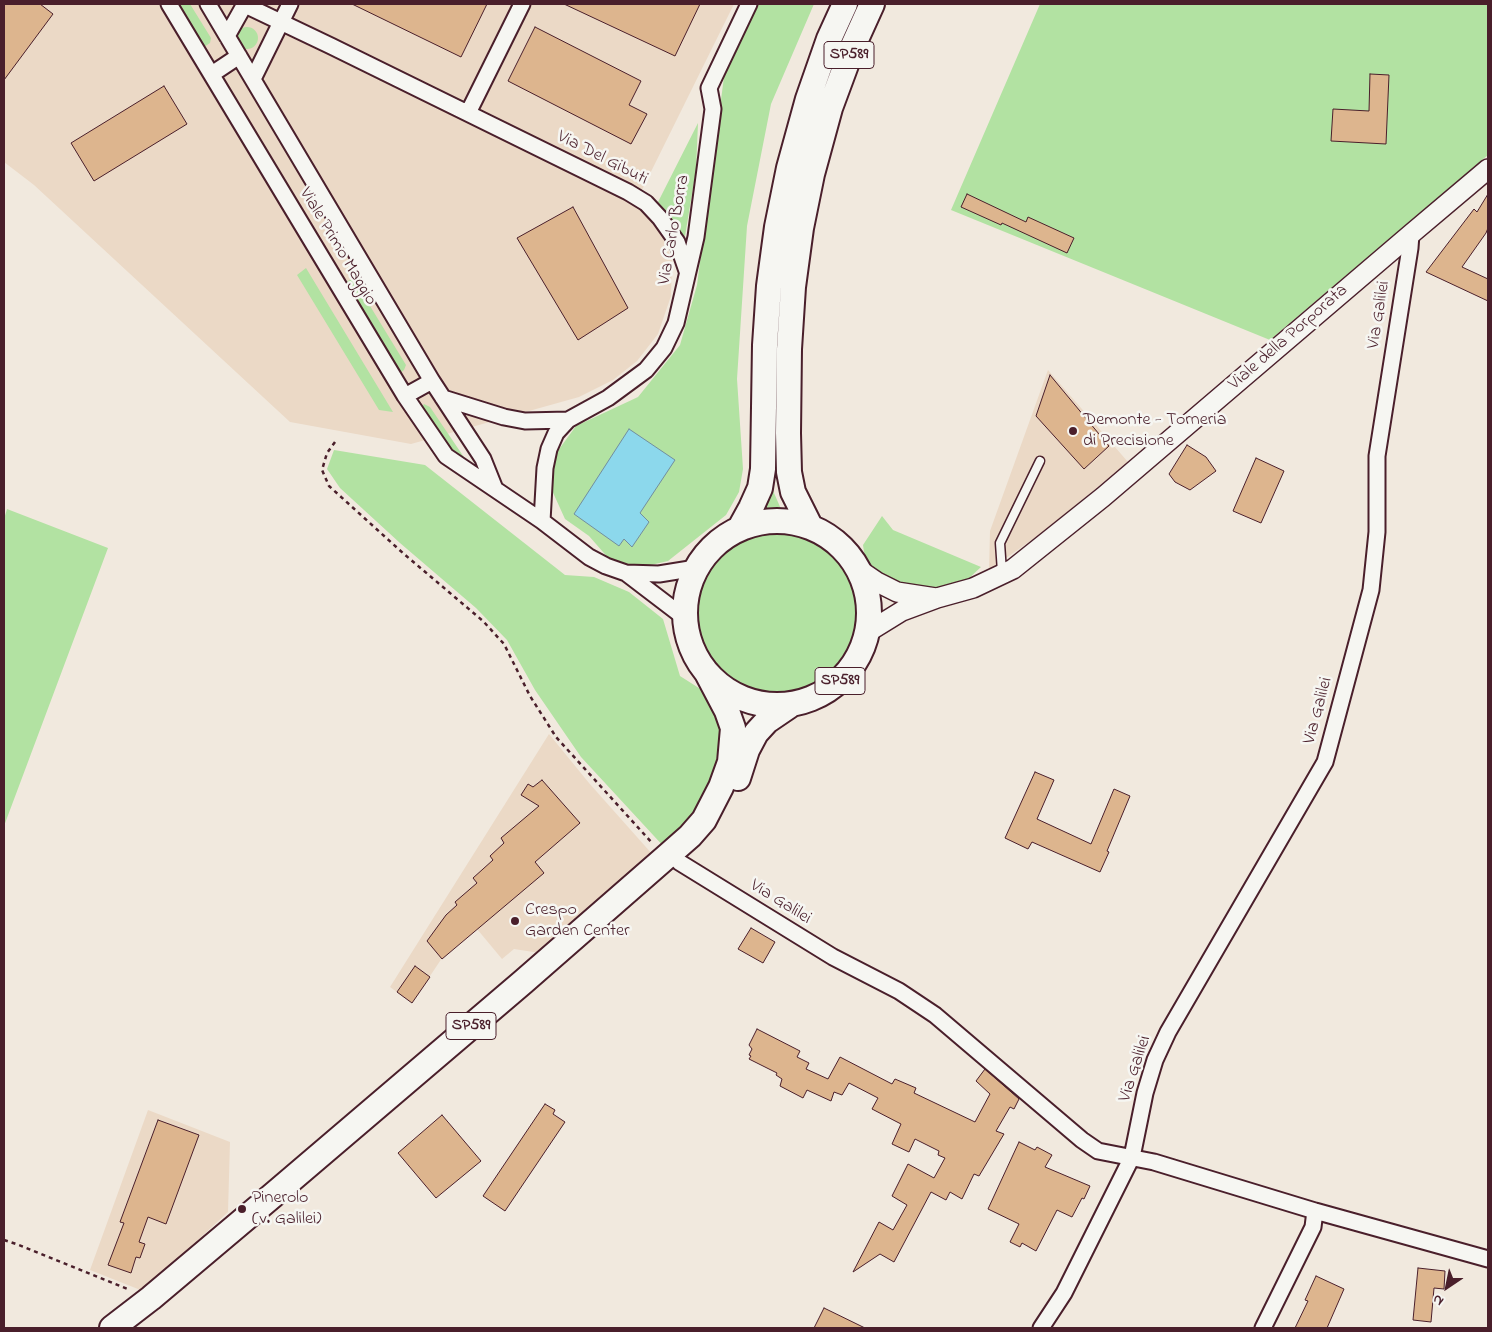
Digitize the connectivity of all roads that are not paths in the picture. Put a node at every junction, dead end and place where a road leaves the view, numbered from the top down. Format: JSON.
{"nodes":[{"id":1,"x":169,"y":4,"type":"edge"},
{"id":2,"x":208,"y":4,"type":"edge"},
{"id":3,"x":245,"y":4,"type":"edge"},
{"id":4,"x":290,"y":4,"type":"edge"},
{"id":5,"x":522,"y":4,"type":"edge"},
{"id":6,"x":749,"y":4,"type":"edge"},
{"id":7,"x":845,"y":4,"type":"edge"},
{"id":8,"x":872,"y":4,"type":"edge"},
{"id":9,"x":281,"y":22,"type":"junction"},
{"id":10,"x":228,"y":36,"type":"junction"},
{"id":11,"x":239,"y":56,"type":"junction"},
{"id":12,"x":212,"y":74,"type":"junction"},
{"id":13,"x":253,"y":79,"type":"junction"},
{"id":14,"x":468,"y":113,"type":"junction"},
{"id":15,"x":1488,"y":169,"type":"edge"},
{"id":16,"x":1411,"y":234,"type":"junction"},
{"id":17,"x":688,"y":271,"type":"junction"},
{"id":18,"x":432,"y":381,"type":"junction"},
{"id":19,"x":405,"y":396,"type":"junction"},
{"id":20,"x":443,"y":398,"type":"junction"},
{"id":21,"x":568,"y":420,"type":"junction"},
{"id":22,"x":1040,"y":461,"type":"dead end"},
{"id":23,"x":495,"y":489,"type":"junction"},
{"id":24,"x":542,"y":521,"type":"junction"},
{"id":25,"x":810,"y":526,"type":"junction"},
{"id":26,"x":740,"y":528,"type":"junction"},
{"id":27,"x":696,"y":568,"type":"junction"},
{"id":28,"x":858,"y":569,"type":"junction"},
{"id":29,"x":626,"y":573,"type":"junction"},
{"id":30,"x":1002,"y":574,"type":"junction"},
{"id":31,"x":937,"y":598,"type":"junction"},
{"id":32,"x":685,"y":618,"type":"junction"},
{"id":33,"x":868,"y":632,"type":"junction"},
{"id":34,"x":707,"y":673,"type":"junction"},
{"id":35,"x":792,"y":704,"type":"junction"},
{"id":36,"x":672,"y":860,"type":"junction"},
{"id":37,"x":1132,"y":1157,"type":"junction"},
{"id":38,"x":1315,"y":1211,"type":"junction"},
{"id":39,"x":1488,"y":1259,"type":"edge"},
{"id":40,"x":112,"y":1328,"type":"edge"},
{"id":41,"x":134,"y":1328,"type":"edge"},
{"id":42,"x":1041,"y":1328,"type":"edge"},
{"id":43,"x":1263,"y":1328,"type":"edge"}],
"edges":[{"from":1,"to":12,"type":"street","name":"Viale Primo Maggio"},
{"from":2,"to":10,"type":"street","name":"Viale Primo Maggio"},
{"from":3,"to":9,"type":"street","name":"Via Del Gibuti"},
{"from":3,"to":10,"type":"street"},
{"from":4,"to":9,"type":"street"},
{"from":5,"to":14,"type":"street"},
{"from":6,"to":17,"type":"street","name":"Via Carlo Borra"},
{"from":7,"to":26,"type":"main road","number":"SP589"},
{"from":8,"to":25,"type":"main road","number":"SP589"},
{"from":9,"to":13,"type":"street"},
{"from":9,"to":14,"type":"street","name":"Via Del Gibuti"},
{"from":10,"to":11,"type":"street","name":"Viale Primo Maggio"},
{"from":11,"to":12,"type":"street"},
{"from":11,"to":13,"type":"street","name":"Viale Primo Maggio"},
{"from":12,"to":19,"type":"street","name":"Viale Primo Maggio"},
{"from":13,"to":18,"type":"street","name":"Viale Primo Maggio"},
{"from":14,"to":17,"type":"street","name":"Via Del Gibuti"},
{"from":15,"to":16,"type":"street","name":"Viale della Porporata"},
{"from":16,"to":30,"type":"street","name":"Viale della Porporata"},
{"from":16,"to":37,"type":"street","name":"Via Galilei"},
{"from":17,"to":21,"type":"street","name":"Via Carlo Borra"},
{"from":18,"to":19,"type":"street"},
{"from":18,"to":20,"type":"street","name":"Viale Primo Maggio"},
{"from":19,"to":23,"type":"street","name":"Viale Primo Maggio"},
{"from":20,"to":21,"type":"street","name":"Via Carlo Borra"},
{"from":20,"to":23,"type":"street","name":"Viale Primo Maggio"},
{"from":21,"to":24,"type":"street","name":"Via Carlo Borra"},
{"from":22,"to":30,"type":"lane"},
{"from":23,"to":24,"type":"street","name":"Viale Primo Maggio"},
{"from":24,"to":29,"type":"street","name":"Viale Primo Maggio"},
{"from":25,"to":26,"type":"main road","number":"SP589"},
{"from":25,"to":28,"type":"main road","number":"SP589"},
{"from":26,"to":27,"type":"main road","number":"SP589"},
{"from":27,"to":29,"type":"street"},
{"from":27,"to":32,"type":"main road","number":"SP589"},
{"from":28,"to":31,"type":"street"},
{"from":28,"to":33,"type":"main road","number":"SP589"},
{"from":29,"to":32,"type":"street"},
{"from":30,"to":31,"type":"street","name":"Viale della Porporata"},
{"from":31,"to":33,"type":"street","name":"Viale della Porporata"},
{"from":32,"to":34,"type":"main road","number":"SP589"},
{"from":33,"to":35,"type":"main road","number":"SP589"},
{"from":34,"to":35,"type":"main road","number":"SP589"},
{"from":34,"to":36,"type":"main road","number":"SP589"},
{"from":35,"to":36,"type":"main road","number":"SP589"},
{"from":36,"to":37,"type":"street","name":"Via Galilei"},
{"from":36,"to":40,"type":"main road","number":"SP589"},
{"from":36,"to":41,"type":"main road","number":"SP589"},
{"from":37,"to":38,"type":"street","name":"Via Galilei"},
{"from":37,"to":42,"type":"street","name":"Via Galilei"},
{"from":38,"to":39,"type":"street","name":"Via Galilei"},
{"from":38,"to":43,"type":"street"}]}
